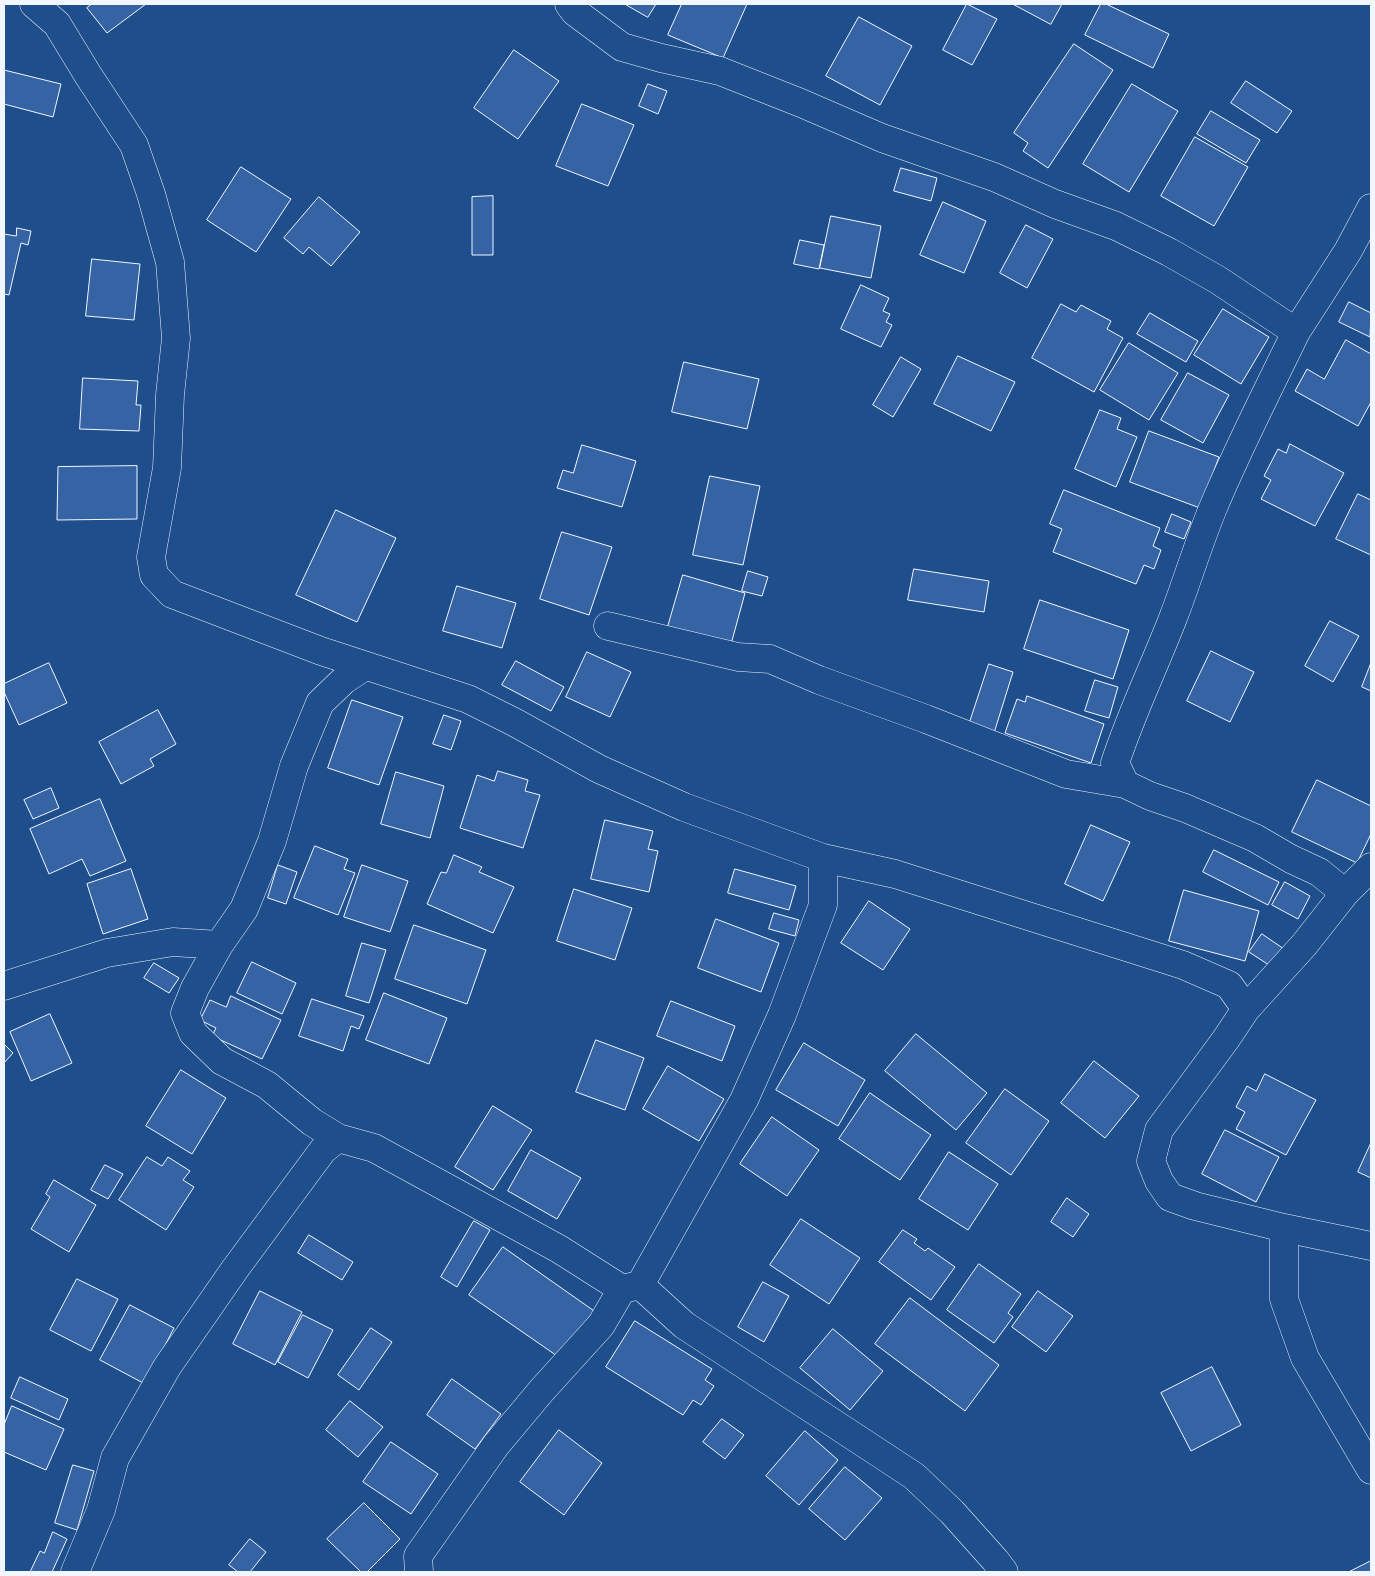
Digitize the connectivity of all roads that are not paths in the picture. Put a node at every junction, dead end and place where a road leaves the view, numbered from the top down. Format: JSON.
{"nodes":[{"id":1,"x":34,"y":4,"type":"edge"},
{"id":2,"x":569,"y":4,"type":"edge"},
{"id":3,"x":1371,"y":208,"type":"edge"},
{"id":4,"x":1296,"y":332,"type":"junction"},
{"id":5,"x":608,"y":626,"type":"dead end"},
{"id":6,"x":365,"y":666,"type":"junction"},
{"id":7,"x":1125,"y":784,"type":"junction"},
{"id":8,"x":823,"y":858,"type":"junction"},
{"id":9,"x":1371,"y":867,"type":"edge"},
{"id":10,"x":1345,"y":893,"type":"junction"},
{"id":11,"x":219,"y":945,"type":"junction"},
{"id":12,"x":4,"y":986,"type":"edge"},
{"id":13,"x":1246,"y":1009,"type":"junction"},
{"id":14,"x":338,"y":1138,"type":"junction"},
{"id":15,"x":1284,"y":1228,"type":"junction"},
{"id":16,"x":1371,"y":1246,"type":"edge"},
{"id":17,"x":631,"y":1287,"type":"junction"},
{"id":18,"x":1371,"y":1470,"type":"edge"},
{"id":19,"x":75,"y":1572,"type":"edge"},
{"id":20,"x":419,"y":1572,"type":"edge"},
{"id":21,"x":1004,"y":1572,"type":"edge"}],
"edges":[{"from":1,"to":6,"type":"street"},
{"from":2,"to":4,"type":"street"},
{"from":3,"to":4,"type":"street"},
{"from":4,"to":7,"type":"street"},
{"from":5,"to":7,"type":"street"},
{"from":6,"to":8,"type":"street"},
{"from":6,"to":11,"type":"street"},
{"from":7,"to":10,"type":"street"},
{"from":8,"to":13,"type":"street"},
{"from":8,"to":17,"type":"street"},
{"from":9,"to":10,"type":"street"},
{"from":10,"to":13,"type":"street"},
{"from":11,"to":12,"type":"street"},
{"from":11,"to":14,"type":"street"},
{"from":13,"to":15,"type":"street"},
{"from":14,"to":17,"type":"street"},
{"from":14,"to":19,"type":"street"},
{"from":15,"to":16,"type":"street"},
{"from":15,"to":18,"type":"street"},
{"from":17,"to":20,"type":"street"},
{"from":17,"to":21,"type":"street"}]}
